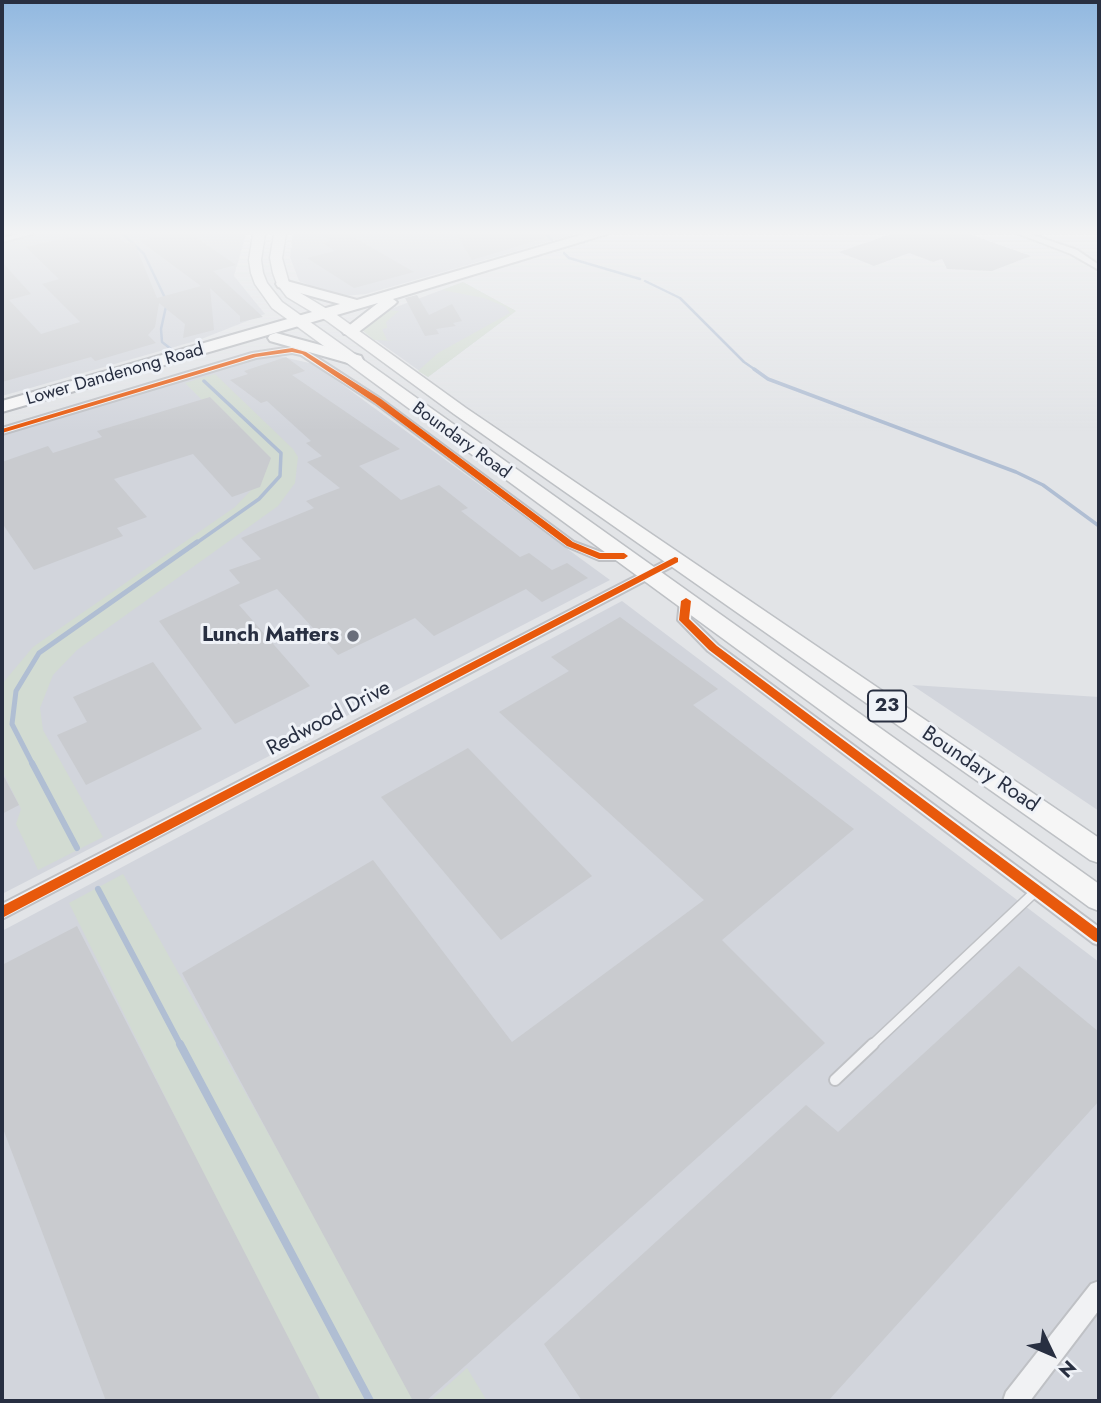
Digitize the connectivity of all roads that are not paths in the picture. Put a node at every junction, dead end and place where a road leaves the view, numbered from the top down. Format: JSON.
{"nodes":[{"id":1,"x":274,"y":299,"type":"edge"},
{"id":2,"x":299,"y":299,"type":"edge"},
{"id":3,"x":335,"y":299,"type":"edge"},
{"id":4,"x":366,"y":299,"type":"edge"},
{"id":5,"x":398,"y":299,"type":"edge"},
{"id":6,"x":389,"y":302,"type":"junction"},
{"id":7,"x":353,"y":303,"type":"junction"},
{"id":8,"x":277,"y":305,"type":"junction"},
{"id":9,"x":327,"y":316,"type":"junction"},
{"id":10,"x":305,"y":324,"type":"junction"},
{"id":11,"x":350,"y":331,"type":"junction"},
{"id":12,"x":277,"y":344,"type":"junction"},
{"id":13,"x":211,"y":348,"type":"junction"},
{"id":14,"x":236,"y":350,"type":"junction"},
{"id":15,"x":355,"y":360,"type":"junction"},
{"id":16,"x":219,"y":365,"type":"junction"},
{"id":17,"x":382,"y":381,"type":"junction"},
{"id":18,"x":378,"y":401,"type":"junction"},
{"id":19,"x":2,"y":407,"type":"edge"},
{"id":20,"x":2,"y":421,"type":"edge"},
{"id":21,"x":2,"y":431,"type":"edge"},
{"id":22,"x":624,"y":556,"type":"junction"},
{"id":23,"x":675,"y":560,"type":"junction"},
{"id":24,"x":649,"y":574,"type":"junction"},
{"id":25,"x":686,"y":601,"type":"junction"},
{"id":26,"x":1099,"y":852,"type":"edge"},
{"id":27,"x":1037,"y":890,"type":"junction"},
{"id":28,"x":1099,"y":899,"type":"edge"},
{"id":29,"x":2,"y":912,"type":"edge"},
{"id":30,"x":1099,"y":937,"type":"edge"},
{"id":31,"x":835,"y":1080,"type":"dead end"},
{"id":32,"x":1099,"y":1292,"type":"edge"},
{"id":33,"x":1015,"y":1401,"type":"edge"}],
"edges":[{"from":1,"to":8,"type":"main road","name":"Boundary Road","number":"23"},
{"from":2,"to":9,"type":"main road","name":"Boundary Road","number":"23"},
{"from":3,"to":7,"type":"highway"},
{"from":4,"to":7,"type":"highway","name":"Lower Dandenong Road"},
{"from":5,"to":6,"type":"highway","name":"Lower Dandenong Road"},
{"from":6,"to":9,"type":"highway","name":"Lower Dandenong Road"},
{"from":6,"to":11,"type":"highway"},
{"from":7,"to":9,"type":"highway","name":"Lower Dandenong Road"},
{"from":8,"to":10,"type":"main road","name":"Boundary Road","number":"23"},
{"from":8,"to":13,"type":"highway"},
{"from":9,"to":10,"type":"highway","name":"Lower Dandenong Road"},
{"from":9,"to":11,"type":"main road","name":"Boundary Road","number":"23"},
{"from":10,"to":12,"type":"highway","name":"Lower Dandenong Road"},
{"from":10,"to":13,"type":"highway","name":"Lower Dandenong Road"},
{"from":10,"to":15,"type":"main road","name":"Boundary Road","number":"23"},
{"from":11,"to":23,"type":"main road","name":"Boundary Road","number":"23"},
{"from":12,"to":14,"type":"highway","name":"Lower Dandenong Road"},
{"from":12,"to":15,"type":"highway"},
{"from":12,"to":16,"type":"street","name":"Lower Dandenong Road"},
{"from":12,"to":18,"type":"street","name":"Boundary Road"},
{"from":13,"to":19,"type":"highway","name":"Lower Dandenong Road"},
{"from":14,"to":16,"type":"street","name":"Lower Dandenong Road"},
{"from":14,"to":20,"type":"highway","name":"Lower Dandenong Road"},
{"from":15,"to":17,"type":"main road","name":"Boundary Road","number":"23"},
{"from":16,"to":21,"type":"street","name":"Lower Dandenong Road"},
{"from":17,"to":18,"type":"street"},
{"from":17,"to":22,"type":"main road","name":"Boundary Road","number":"23"},
{"from":18,"to":22,"type":"street","name":"Boundary Road"},
{"from":22,"to":24,"type":"main road","name":"Boundary Road","number":"23"},
{"from":23,"to":24,"type":"street","name":"Redwood Drive"},
{"from":23,"to":26,"type":"main road","name":"Boundary Road","number":"23"},
{"from":24,"to":25,"type":"main road","name":"Boundary Road","number":"23"},
{"from":24,"to":29,"type":"street","name":"Redwood Drive"},
{"from":25,"to":27,"type":"street"},
{"from":25,"to":28,"type":"main road","name":"Boundary Road","number":"23"},
{"from":27,"to":30,"type":"street"},
{"from":27,"to":31,"type":"lane"},
{"from":32,"to":33,"type":"street"}]}
